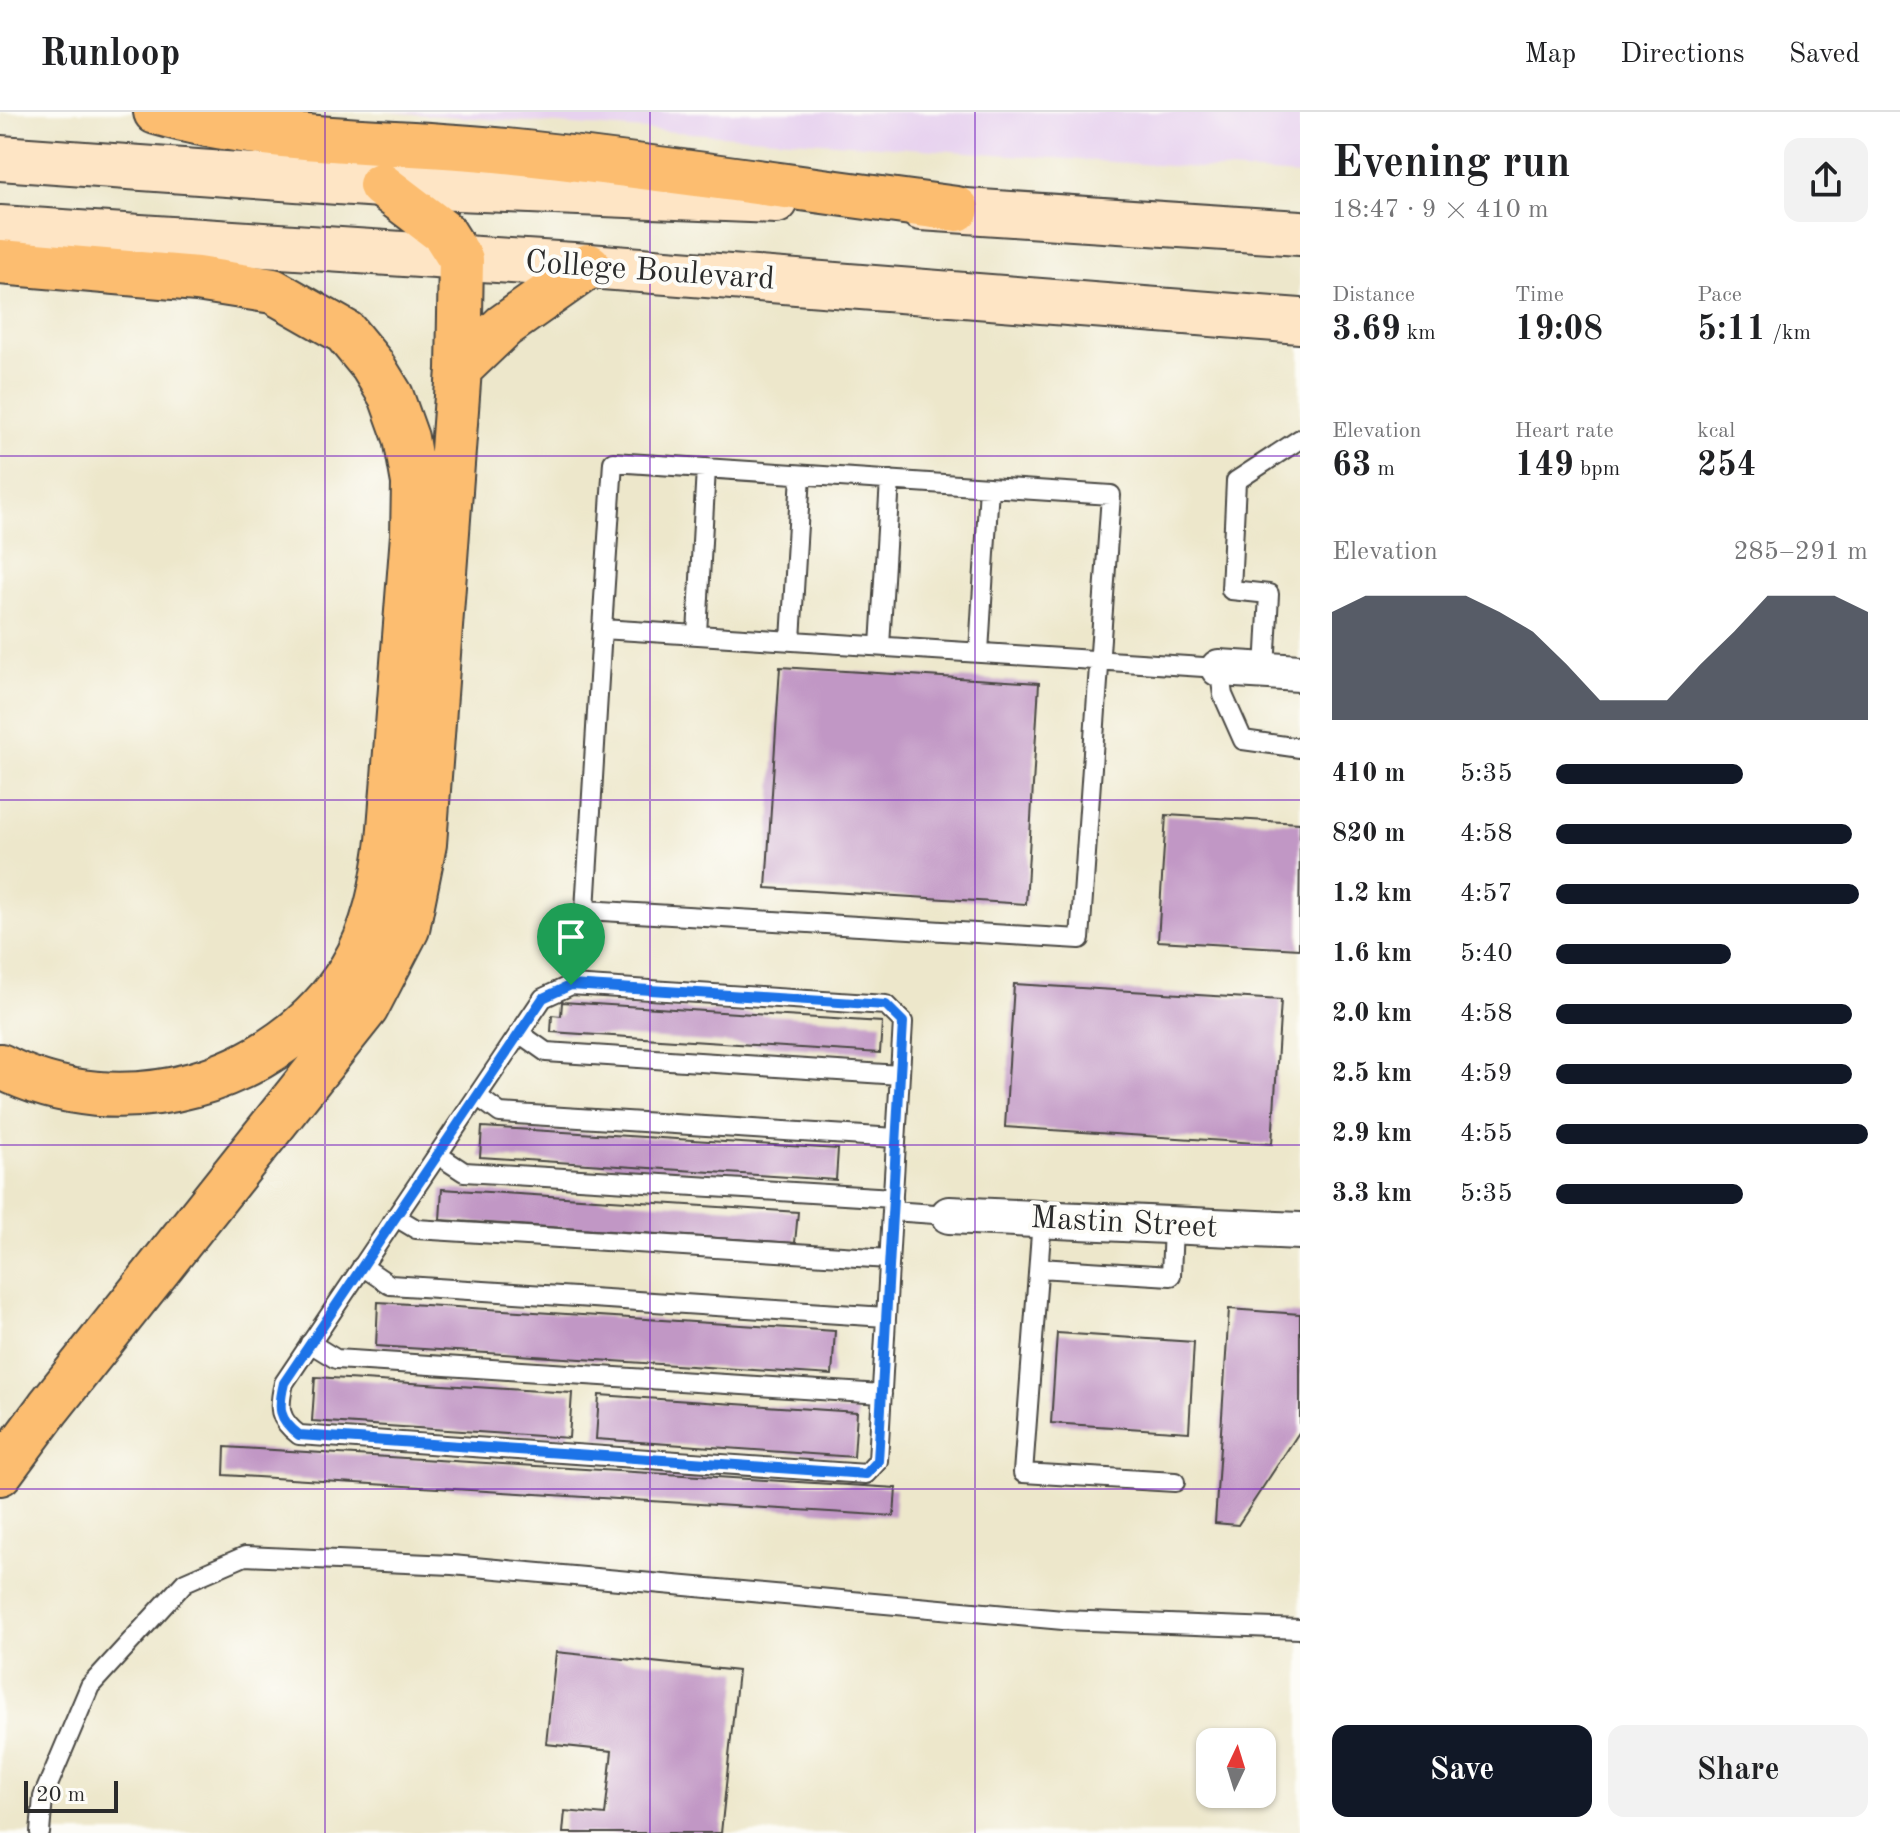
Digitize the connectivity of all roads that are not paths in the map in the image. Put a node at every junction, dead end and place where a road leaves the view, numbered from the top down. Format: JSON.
{"nodes":[{"id":1,"x":156,"y":112,"type":"edge"},
{"id":2,"x":0,"y":158,"type":"edge"},
{"id":3,"x":381,"y":185,"type":"junction"},
{"id":4,"x":957,"y":209,"type":"junction"},
{"id":5,"x":0,"y":228,"type":"edge"},
{"id":6,"x":1300,"y":233,"type":"edge"},
{"id":7,"x":461,"y":260,"type":"junction"},
{"id":8,"x":0,"y":262,"type":"edge"},
{"id":9,"x":589,"y":266,"type":"junction"},
{"id":10,"x":1300,"y":321,"type":"edge"},
{"id":11,"x":459,"y":369,"type":"junction"},
{"id":12,"x":1300,"y":439,"type":"edge"},
{"id":13,"x":706,"y":468,"type":"junction"},
{"id":14,"x":801,"y":475,"type":"junction"},
{"id":15,"x":890,"y":480,"type":"junction"},
{"id":16,"x":989,"y":487,"type":"junction"},
{"id":17,"x":602,"y":629,"type":"junction"},
{"id":18,"x":697,"y":634,"type":"junction"},
{"id":19,"x":791,"y":640,"type":"junction"},
{"id":20,"x":880,"y":646,"type":"junction"},
{"id":21,"x":979,"y":652,"type":"junction"},
{"id":22,"x":1101,"y":659,"type":"junction"},
{"id":23,"x":1219,"y":668,"type":"junction"},
{"id":24,"x":1283,"y":672,"type":"edge"},
{"id":25,"x":1300,"y":748,"type":"edge"},
{"id":26,"x":519,"y":1033,"type":"junction"},
{"id":27,"x":0,"y":1066,"type":"edge"},
{"id":28,"x":900,"y":1075,"type":"junction"},
{"id":29,"x":477,"y":1096,"type":"junction"},
{"id":30,"x":896,"y":1138,"type":"junction"},
{"id":31,"x":438,"y":1155,"type":"junction"},
{"id":32,"x":892,"y":1205,"type":"junction"},
{"id":33,"x":949,"y":1215,"type":"joint"},
{"id":34,"x":396,"y":1217,"type":"junction"},
{"id":35,"x":1042,"y":1220,"type":"junction"},
{"id":36,"x":1173,"y":1226,"type":"junction"},
{"id":37,"x":1300,"y":1231,"type":"edge"},
{"id":38,"x":889,"y":1259,"type":"junction"},
{"id":39,"x":362,"y":1266,"type":"junction"},
{"id":40,"x":1039,"y":1268,"type":"junction"},
{"id":41,"x":886,"y":1317,"type":"junction"},
{"id":42,"x":310,"y":1343,"type":"junction"},
{"id":43,"x":882,"y":1394,"type":"junction"},
{"id":44,"x":0,"y":1473,"type":"edge"},
{"id":45,"x":1175,"y":1482,"type":"dead end"},
{"id":46,"x":1300,"y":1629,"type":"edge"},
{"id":47,"x":40,"y":1833,"type":"edge"}],
"edges":[{"from":1,"to":4,"type":"highway"},
{"from":2,"to":3,"type":"main road"},
{"from":3,"to":4,"type":"main road"},
{"from":3,"to":7,"type":"highway"},
{"from":4,"to":6,"type":"main road"},
{"from":5,"to":7,"type":"main road","name":"College Boulevard"},
{"from":7,"to":9,"type":"main road","name":"College Boulevard"},
{"from":7,"to":11,"type":"highway"},
{"from":8,"to":27,"type":"highway"},
{"from":9,"to":10,"type":"main road","name":"College Boulevard"},
{"from":9,"to":11,"type":"highway"},
{"from":11,"to":44,"type":"highway"},
{"from":12,"to":24,"type":"lane"},
{"from":13,"to":14,"type":"lane"},
{"from":13,"to":17,"type":"lane"},
{"from":13,"to":18,"type":"lane"},
{"from":14,"to":15,"type":"lane"},
{"from":14,"to":19,"type":"lane"},
{"from":15,"to":16,"type":"lane"},
{"from":15,"to":20,"type":"lane"},
{"from":16,"to":21,"type":"lane"},
{"from":16,"to":22,"type":"lane"},
{"from":17,"to":18,"type":"lane"},
{"from":17,"to":22,"type":"lane"},
{"from":18,"to":19,"type":"lane"},
{"from":19,"to":20,"type":"lane"},
{"from":20,"to":21,"type":"lane"},
{"from":21,"to":22,"type":"lane"},
{"from":22,"to":23,"type":"lane"},
{"from":23,"to":24,"type":"street"},
{"from":23,"to":25,"type":"lane"},
{"from":26,"to":28,"type":"lane"},
{"from":26,"to":28,"type":"lane"},
{"from":26,"to":29,"type":"lane"},
{"from":28,"to":30,"type":"lane"},
{"from":29,"to":30,"type":"lane"},
{"from":29,"to":31,"type":"lane"},
{"from":30,"to":32,"type":"lane"},
{"from":31,"to":32,"type":"lane"},
{"from":31,"to":34,"type":"lane"},
{"from":32,"to":33,"type":"lane"},
{"from":32,"to":38,"type":"lane"},
{"from":33,"to":35,"type":"street","name":"Mastin Street"},
{"from":34,"to":38,"type":"lane"},
{"from":34,"to":39,"type":"lane"},
{"from":35,"to":36,"type":"street","name":"Mastin Street"},
{"from":35,"to":40,"type":"lane"},
{"from":36,"to":37,"type":"street","name":"Mastin Street"},
{"from":36,"to":40,"type":"lane"},
{"from":38,"to":41,"type":"lane"},
{"from":39,"to":41,"type":"lane"},
{"from":39,"to":42,"type":"lane"},
{"from":40,"to":45,"type":"lane"},
{"from":41,"to":43,"type":"lane"},
{"from":42,"to":43,"type":"lane"},
{"from":42,"to":43,"type":"lane"},
{"from":46,"to":47,"type":"lane"}]}
